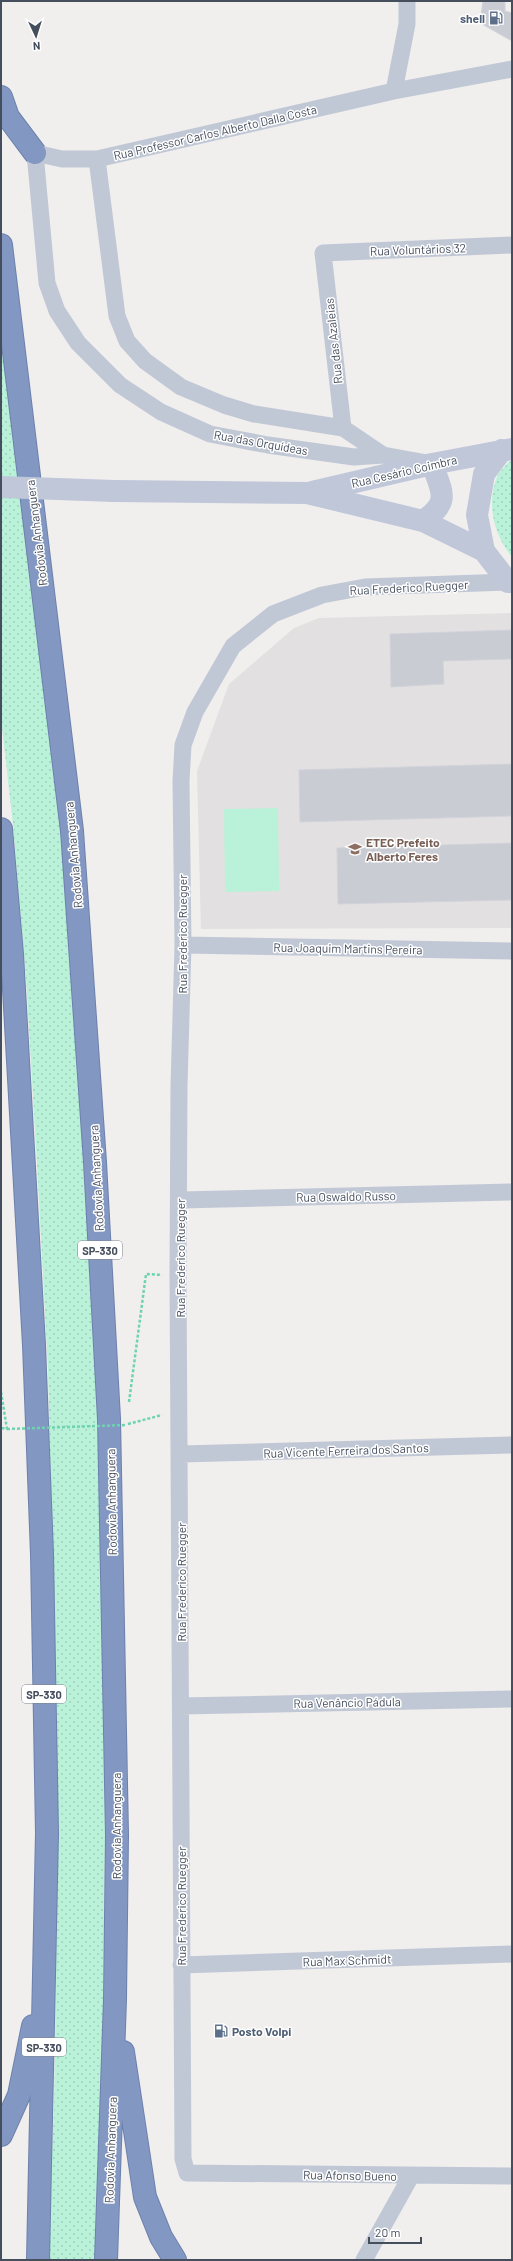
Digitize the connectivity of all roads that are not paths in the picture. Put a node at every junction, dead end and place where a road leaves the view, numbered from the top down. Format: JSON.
{"nodes":[{"id":1,"x":407,"y":1,"type":"edge"},
{"id":2,"x":512,"y":69,"type":"edge"},
{"id":3,"x":394,"y":91,"type":"junction"},
{"id":4,"x":1,"y":97,"type":"edge"},
{"id":5,"x":35,"y":153,"type":"junction"},
{"id":6,"x":97,"y":159,"type":"junction"},
{"id":7,"x":1,"y":245,"type":"edge"},
{"id":8,"x":512,"y":245,"type":"edge"},
{"id":9,"x":323,"y":253,"type":"joint"},
{"id":10,"x":342,"y":428,"type":"junction"},
{"id":11,"x":507,"y":449,"type":"edge"},
{"id":12,"x":383,"y":455,"type":"junction"},
{"id":13,"x":432,"y":464,"type":"junction"},
{"id":14,"x":1,"y":487,"type":"edge"},
{"id":15,"x":307,"y":493,"type":"junction"},
{"id":16,"x":423,"y":521,"type":"junction"},
{"id":17,"x":484,"y":551,"type":"junction"},
{"id":18,"x":510,"y":582,"type":"edge"},
{"id":19,"x":1,"y":829,"type":"edge"},
{"id":20,"x":183,"y":944,"type":"junction"},
{"id":21,"x":512,"y":951,"type":"edge"},
{"id":22,"x":512,"y":1192,"type":"edge"},
{"id":23,"x":180,"y":1200,"type":"junction"},
{"id":24,"x":512,"y":1445,"type":"edge"},
{"id":25,"x":181,"y":1454,"type":"junction"},
{"id":26,"x":512,"y":1699,"type":"edge"},
{"id":27,"x":181,"y":1706,"type":"junction"},
{"id":28,"x":47,"y":1833,"type":"junction"},
{"id":29,"x":512,"y":1954,"type":"edge"},
{"id":30,"x":181,"y":1965,"type":"junction"},
{"id":31,"x":115,"y":1999,"type":"junction"},
{"id":32,"x":1,"y":2135,"type":"edge"},
{"id":33,"x":187,"y":2173,"type":"joint"},
{"id":34,"x":411,"y":2176,"type":"junction"},
{"id":35,"x":512,"y":2176,"type":"edge"},
{"id":36,"x":38,"y":2260,"type":"edge"},
{"id":37,"x":106,"y":2260,"type":"edge"},
{"id":38,"x":176,"y":2260,"type":"edge"},
{"id":39,"x":364,"y":2260,"type":"edge"}],
"edges":[{"from":1,"to":3,"type":"street"},
{"from":2,"to":3,"type":"street","name":"Rua Professor Carlos Alberto Dalla Costa"},
{"from":3,"to":6,"type":"street","name":"Rua Professor Carlos Alberto Dalla Costa"},
{"from":4,"to":5,"type":"highway"},
{"from":5,"to":6,"type":"street","name":"Rua Professor Carlos Alberto Dalla Costa"},
{"from":5,"to":12,"type":"street","name":"Rua das Orquídeas"},
{"from":6,"to":10,"type":"street","name":"Rua das Orquídeas"},
{"from":7,"to":31,"type":"highway","name":"Rodovia Anhanguera","number":"SP-330"},
{"from":8,"to":9,"type":"street","name":"Rua Voluntários 32"},
{"from":9,"to":10,"type":"street","name":"Rua das Azaleias"},
{"from":10,"to":12,"type":"street","name":"Rua das Orquídeas"},
{"from":11,"to":13,"type":"street","name":"Rua Cesário Coimbra"},
{"from":11,"to":17,"type":"street"},
{"from":12,"to":13,"type":"street","name":"Rua das Orquídeas"},
{"from":13,"to":15,"type":"street","name":"Rua Cesário Coimbra"},
{"from":13,"to":16,"type":"street"},
{"from":14,"to":15,"type":"street","bridge":true},
{"from":15,"to":16,"type":"street"},
{"from":16,"to":17,"type":"street"},
{"from":17,"to":18,"type":"street"},
{"from":18,"to":20,"type":"street","name":"Rua Frederico Ruegger"},
{"from":19,"to":28,"type":"highway","number":"SP-330"},
{"from":20,"to":21,"type":"street","name":"Rua Joaquim Martins Pereira"},
{"from":20,"to":23,"type":"street","name":"Rua Frederico Ruegger"},
{"from":22,"to":23,"type":"street","name":"Rua Oswaldo Russo"},
{"from":23,"to":25,"type":"street","name":"Rua Frederico Ruegger"},
{"from":24,"to":25,"type":"street","name":"Rua Vicente Ferreira dos Santos"},
{"from":25,"to":27,"type":"street","name":"Rua Frederico Ruegger"},
{"from":26,"to":27,"type":"street","name":"Rua Venâncio Pádula"},
{"from":27,"to":30,"type":"street","name":"Rua Frederico Ruegger"},
{"from":28,"to":32,"type":"highway"},
{"from":28,"to":36,"type":"highway","number":"SP-330"},
{"from":29,"to":30,"type":"street","name":"Rua Max Schmidt"},
{"from":30,"to":33,"type":"street","name":"Rua Frederico Ruegger"},
{"from":31,"to":37,"type":"highway","name":"Rodovia Anhanguera","number":"SP-330"},
{"from":31,"to":38,"type":"highway"},
{"from":33,"to":34,"type":"street","name":"Rua Afonso Bueno"},
{"from":34,"to":35,"type":"street","name":"Rua Afonso Bueno"},
{"from":34,"to":39,"type":"street"}]}
